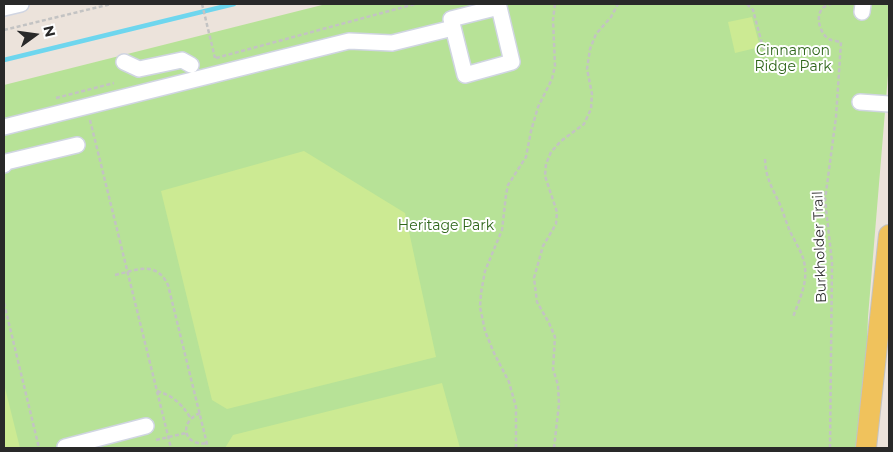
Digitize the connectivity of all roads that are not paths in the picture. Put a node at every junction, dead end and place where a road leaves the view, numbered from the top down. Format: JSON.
{"nodes":[{"id":1,"x":21,"y":4,"type":"edge"},
{"id":2,"x":4,"y":8,"type":"edge"},
{"id":3,"x":453,"y":28,"type":"junction"},
{"id":4,"x":124,"y":62,"type":"dead end"},
{"id":5,"x":191,"y":65,"type":"road end"},
{"id":6,"x":860,"y":102,"type":"dead end"},
{"id":7,"x":889,"y":104,"type":"edge"},
{"id":8,"x":4,"y":127,"type":"edge"},
{"id":9,"x":77,"y":145,"type":"dead end"},
{"id":10,"x":4,"y":165,"type":"edge"},
{"id":11,"x":889,"y":235,"type":"edge"},
{"id":12,"x":146,"y":426,"type":"dead end"},
{"id":13,"x":64,"y":447,"type":"dead end"},
{"id":14,"x":866,"y":448,"type":"edge"}],
"edges":[{"from":1,"to":2,"type":"street"},
{"from":3,"to":3,"type":"street"},
{"from":3,"to":8,"type":"street"},
{"from":4,"to":5,"type":"street"},
{"from":6,"to":7,"type":"street"},
{"from":9,"to":10,"type":"street"},
{"from":11,"to":14,"type":"main road"},
{"from":12,"to":13,"type":"street"}]}
